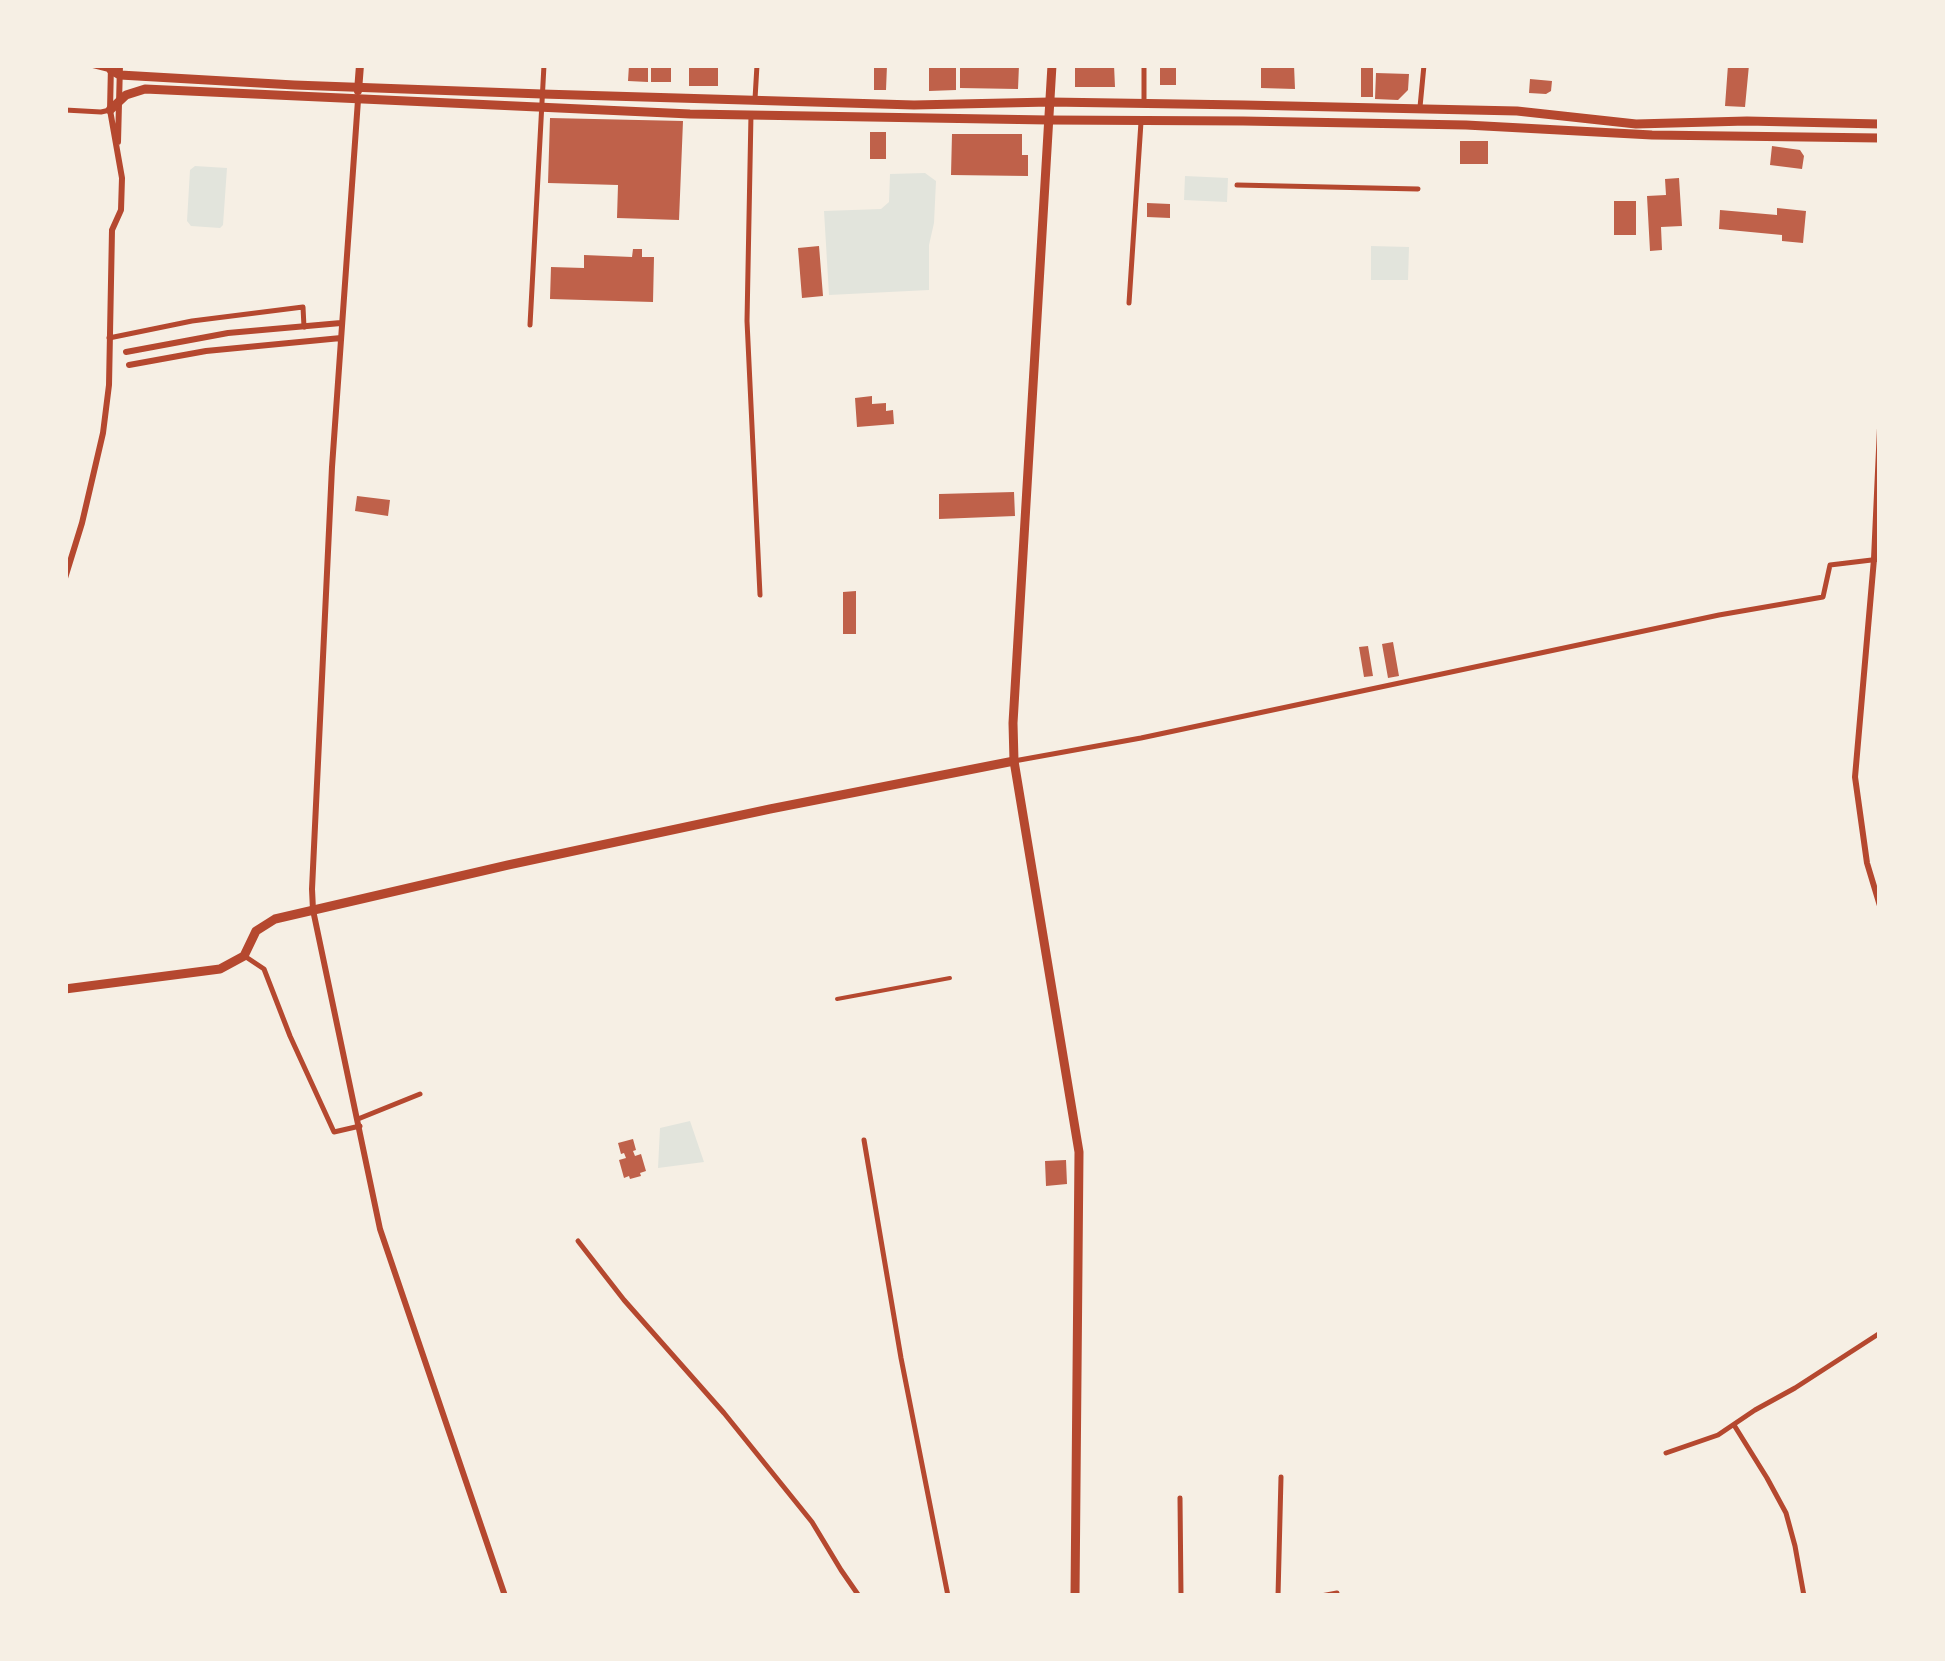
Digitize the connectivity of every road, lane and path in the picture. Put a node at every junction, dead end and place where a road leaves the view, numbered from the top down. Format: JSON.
{"nodes":[{"id":1,"x":91,"y":65,"type":"edge"},
{"id":2,"x":360,"y":65,"type":"edge"},
{"id":3,"x":544,"y":65,"type":"edge"},
{"id":4,"x":757,"y":65,"type":"edge"},
{"id":5,"x":1052,"y":65,"type":"edge"},
{"id":6,"x":1144,"y":65,"type":"edge"},
{"id":7,"x":1424,"y":65,"type":"edge"},
{"id":8,"x":115,"y":69,"type":"edge"},
{"id":9,"x":358,"y":88,"type":"junction"},
{"id":10,"x":542,"y":94,"type":"junction"},
{"id":11,"x":358,"y":100,"type":"junction"},
{"id":12,"x":756,"y":100,"type":"junction"},
{"id":13,"x":1050,"y":102,"type":"junction"},
{"id":14,"x":1144,"y":104,"type":"junction"},
{"id":15,"x":114,"y":107,"type":"junction"},
{"id":16,"x":542,"y":107,"type":"junction"},
{"id":17,"x":65,"y":110,"type":"edge"},
{"id":18,"x":1420,"y":110,"type":"junction"},
{"id":19,"x":751,"y":114,"type":"junction"},
{"id":20,"x":1141,"y":119,"type":"junction"},
{"id":21,"x":1048,"y":120,"type":"junction"},
{"id":22,"x":1880,"y":124,"type":"edge"},
{"id":23,"x":1880,"y":138,"type":"edge"},
{"id":24,"x":1237,"y":186,"type":"dead end"},
{"id":25,"x":1418,"y":189,"type":"dead end"},
{"id":26,"x":1128,"y":302,"type":"dead end"},
{"id":27,"x":341,"y":323,"type":"junction"},
{"id":28,"x":530,"y":324,"type":"dead end"},
{"id":29,"x":304,"y":327,"type":"junction"},
{"id":30,"x":109,"y":338,"type":"junction"},
{"id":31,"x":340,"y":338,"type":"junction"},
{"id":32,"x":126,"y":352,"type":"dead end"},
{"id":33,"x":128,"y":365,"type":"dead end"},
{"id":34,"x":1880,"y":428,"type":"edge"},
{"id":35,"x":1877,"y":559,"type":"edge"},
{"id":36,"x":65,"y":578,"type":"edge"},
{"id":37,"x":760,"y":595,"type":"dead end"},
{"id":38,"x":1014,"y":761,"type":"junction"},
{"id":39,"x":1880,"y":906,"type":"edge"},
{"id":40,"x":313,"y":910,"type":"junction"},
{"id":41,"x":244,"y":956,"type":"junction"},
{"id":42,"x":950,"y":978,"type":"dead end"},
{"id":43,"x":65,"y":988,"type":"edge"},
{"id":44,"x":837,"y":999,"type":"dead end"},
{"id":45,"x":420,"y":1094,"type":"dead end"},
{"id":46,"x":359,"y":1122,"type":"junction"},
{"id":47,"x":864,"y":1140,"type":"dead end"},
{"id":48,"x":578,"y":1241,"type":"dead end"},
{"id":49,"x":1880,"y":1333,"type":"edge"},
{"id":50,"x":1734,"y":1425,"type":"junction"},
{"id":51,"x":1666,"y":1453,"type":"dead end"},
{"id":52,"x":1281,"y":1477,"type":"dead end"},
{"id":53,"x":1180,"y":1498,"type":"dead end"},
{"id":54,"x":1338,"y":1593,"type":"dead end"},
{"id":55,"x":505,"y":1596,"type":"edge"},
{"id":56,"x":860,"y":1596,"type":"edge"},
{"id":57,"x":948,"y":1596,"type":"edge"},
{"id":58,"x":1075,"y":1596,"type":"edge"},
{"id":59,"x":1181,"y":1596,"type":"edge"},
{"id":60,"x":1278,"y":1596,"type":"edge"},
{"id":61,"x":1321,"y":1596,"type":"edge"},
{"id":62,"x":1804,"y":1596,"type":"edge"}],
"edges":[{"from":1,"to":8,"type":"street"},
{"from":2,"to":9,"type":"main road"},
{"from":3,"to":10,"type":"street"},
{"from":4,"to":12,"type":"street"},
{"from":5,"to":13,"type":"main road"},
{"from":6,"to":14,"type":"street"},
{"from":7,"to":18,"type":"street"},
{"from":8,"to":9,"type":"main road"},
{"from":8,"to":15,"type":"street"},
{"from":9,"to":10,"type":"main road"},
{"from":9,"to":11,"type":"main road"},
{"from":10,"to":12,"type":"main road"},
{"from":10,"to":16,"type":"street"},
{"from":11,"to":15,"type":"main road"},
{"from":11,"to":16,"type":"main road"},
{"from":11,"to":27,"type":"street"},
{"from":12,"to":13,"type":"main road"},
{"from":13,"to":14,"type":"main road"},
{"from":13,"to":21,"type":"main road"},
{"from":14,"to":18,"type":"main road"},
{"from":15,"to":17,"type":"street"},
{"from":15,"to":30,"type":"street"},
{"from":16,"to":19,"type":"main road"},
{"from":16,"to":28,"type":"street"},
{"from":18,"to":22,"type":"main road"},
{"from":19,"to":21,"type":"main road"},
{"from":19,"to":37,"type":"street"},
{"from":20,"to":21,"type":"main road"},
{"from":20,"to":23,"type":"main road"},
{"from":20,"to":26,"type":"street"},
{"from":21,"to":38,"type":"main road"},
{"from":24,"to":25,"type":"street"},
{"from":27,"to":29,"type":"street"},
{"from":27,"to":31,"type":"street"},
{"from":29,"to":30,"type":"street"},
{"from":29,"to":32,"type":"street"},
{"from":30,"to":36,"type":"street"},
{"from":31,"to":33,"type":"street"},
{"from":31,"to":40,"type":"street"},
{"from":34,"to":35,"type":"street"},
{"from":35,"to":38,"type":"street"},
{"from":35,"to":39,"type":"street"},
{"from":38,"to":40,"type":"main road"},
{"from":38,"to":58,"type":"main road"},
{"from":40,"to":41,"type":"main road"},
{"from":40,"to":46,"type":"street"},
{"from":41,"to":43,"type":"main road"},
{"from":41,"to":46,"type":"street"},
{"from":42,"to":44,"type":"street"},
{"from":45,"to":46,"type":"street"},
{"from":46,"to":55,"type":"street"},
{"from":47,"to":57,"type":"street"},
{"from":48,"to":56,"type":"street"},
{"from":49,"to":50,"type":"street"},
{"from":50,"to":51,"type":"street"},
{"from":50,"to":62,"type":"street"},
{"from":52,"to":60,"type":"street"},
{"from":53,"to":59,"type":"street"},
{"from":54,"to":61,"type":"street"}]}
